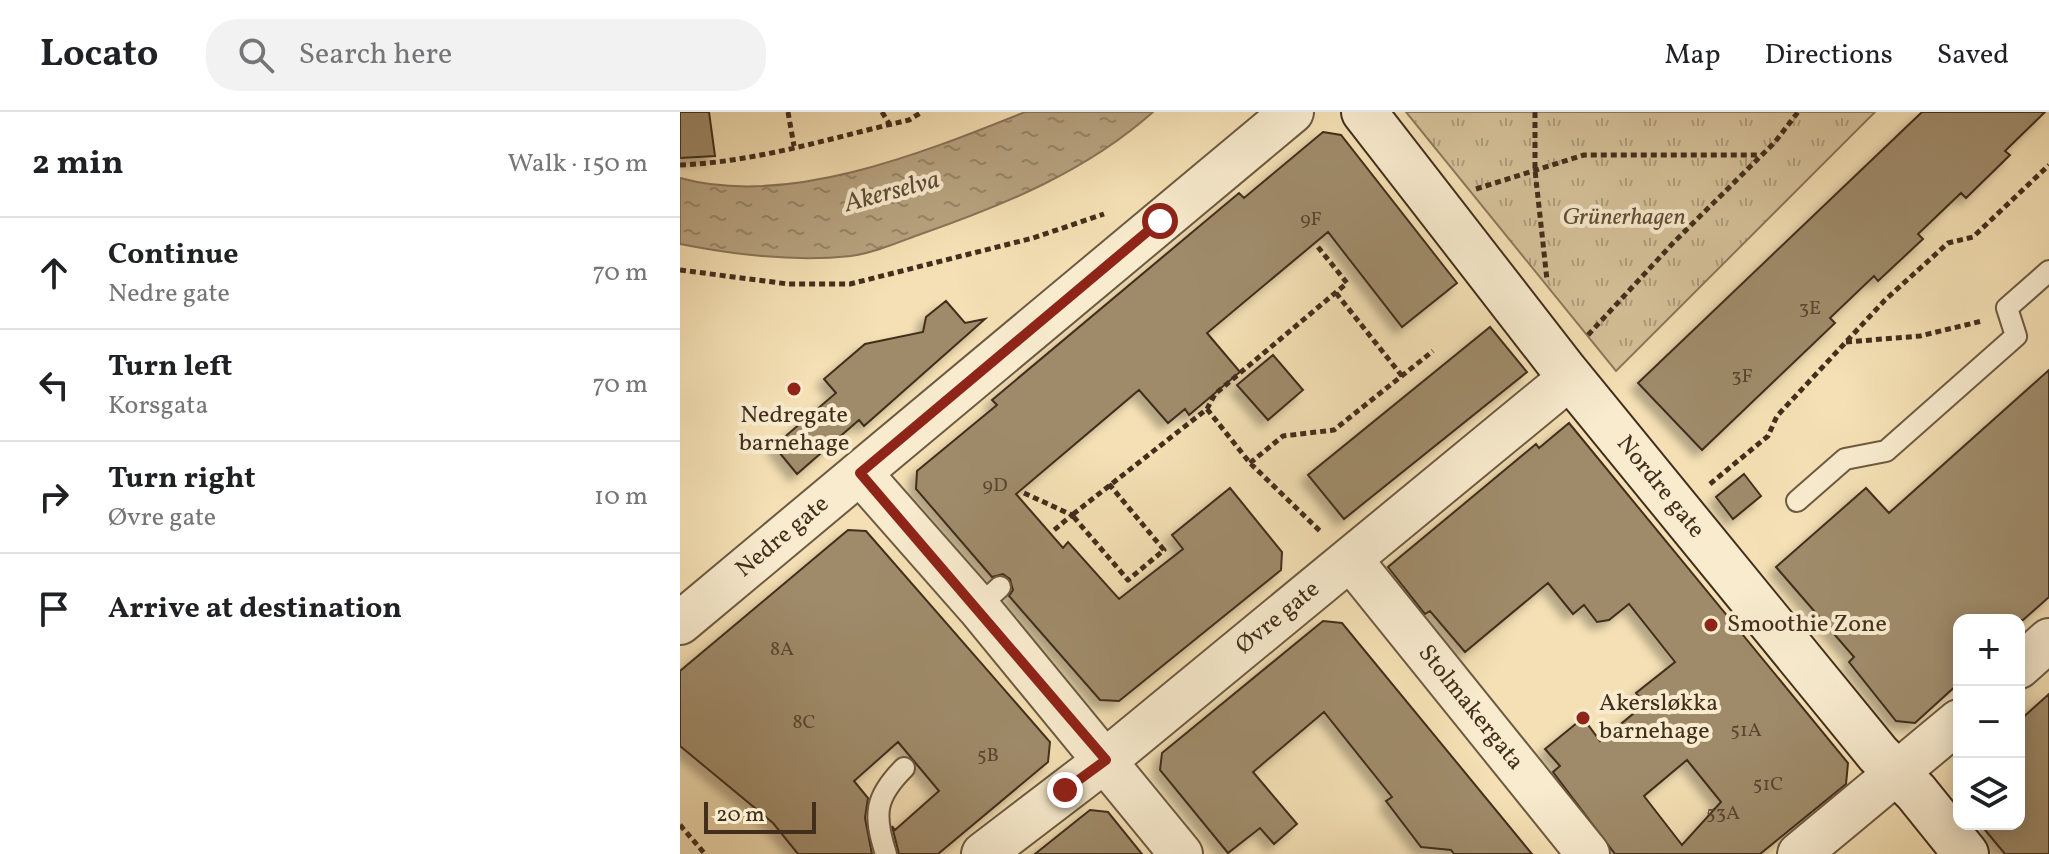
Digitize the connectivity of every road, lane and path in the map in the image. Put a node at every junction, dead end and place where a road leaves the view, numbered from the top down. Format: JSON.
{"nodes":[{"id":1,"x":788,"y":112,"type":"edge"},
{"id":2,"x":882,"y":112,"type":"edge"},
{"id":3,"x":922,"y":112,"type":"edge"},
{"id":4,"x":1292,"y":112,"type":"edge"},
{"id":5,"x":1364,"y":112,"type":"edge"},
{"id":6,"x":1535,"y":112,"type":"edge"},
{"id":7,"x":1798,"y":112,"type":"edge"},
{"id":8,"x":890,"y":125,"type":"junction"},
{"id":9,"x":794,"y":146,"type":"junction"},
{"id":10,"x":1759,"y":155,"type":"junction"},
{"id":11,"x":680,"y":165,"type":"edge"},
{"id":12,"x":2049,"y":165,"type":"edge"},
{"id":13,"x":1535,"y":170,"type":"junction"},
{"id":14,"x":1427,"y":196,"type":"junction"},
{"id":15,"x":1106,"y":214,"type":"dead end"},
{"id":16,"x":1318,"y":247,"type":"dead end"},
{"id":17,"x":680,"y":270,"type":"edge"},
{"id":18,"x":2049,"y":271,"type":"edge"},
{"id":19,"x":1548,"y":286,"type":"dead end"},
{"id":20,"x":1336,"y":293,"type":"junction"},
{"id":21,"x":2007,"y":308,"type":"junction"},
{"id":22,"x":1845,"y":342,"type":"junction"},
{"id":23,"x":1433,"y":351,"type":"dead end"},
{"id":24,"x":1577,"y":360,"type":"junction"},
{"id":25,"x":1402,"y":376,"type":"junction"},
{"id":26,"x":1207,"y":409,"type":"junction"},
{"id":27,"x":1250,"y":463,"type":"junction"},
{"id":28,"x":860,"y":473,"type":"junction"},
{"id":29,"x":1109,"y":484,"type":"junction"},
{"id":30,"x":1710,"y":485,"type":"dead end"},
{"id":31,"x":1024,"y":493,"type":"dead end"},
{"id":32,"x":1797,"y":501,"type":"dead end"},
{"id":33,"x":1072,"y":515,"type":"junction"},
{"id":34,"x":1053,"y":531,"type":"dead end"},
{"id":35,"x":1351,"y":560,"type":"junction"},
{"id":36,"x":680,"y":623,"type":"edge"},
{"id":37,"x":2049,"y":640,"type":"edge"},
{"id":38,"x":2025,"y":662,"type":"edge"},
{"id":39,"x":1953,"y":726,"type":"edge"},
{"id":40,"x":1106,"y":760,"type":"junction"},
{"id":41,"x":904,"y":768,"type":"dead end"},
{"id":42,"x":1896,"y":775,"type":"junction"},
{"id":43,"x":680,"y":825,"type":"edge"},
{"id":44,"x":705,"y":854,"type":"edge"},
{"id":45,"x":886,"y":854,"type":"edge"},
{"id":46,"x":983,"y":854,"type":"edge"},
{"id":47,"x":1181,"y":854,"type":"edge"},
{"id":48,"x":1588,"y":854,"type":"edge"},
{"id":49,"x":1799,"y":854,"type":"edge"},
{"id":50,"x":1966,"y":854,"type":"edge"}],
"edges":[{"from":1,"to":9,"type":"path"},
{"from":2,"to":8,"type":"path"},
{"from":3,"to":8,"type":"path"},
{"from":4,"to":28,"type":"street","name":"Nedre gate"},
{"from":5,"to":14,"type":"street","name":"Nordre gate"},
{"from":6,"to":13,"type":"path"},
{"from":7,"to":10,"type":"path"},
{"from":8,"to":9,"type":"path"},
{"from":9,"to":11,"type":"path"},
{"from":10,"to":13,"type":"path"},
{"from":10,"to":24,"type":"path"},
{"from":12,"to":22,"type":"path"},
{"from":13,"to":14,"type":"path"},
{"from":13,"to":19,"type":"path"},
{"from":14,"to":24,"type":"street","name":"Nordre gate"},
{"from":15,"to":17,"type":"path"},
{"from":16,"to":20,"type":"path"},
{"from":18,"to":21,"type":"lane"},
{"from":20,"to":25,"type":"path"},
{"from":20,"to":26,"type":"path"},
{"from":21,"to":22,"type":"path"},
{"from":21,"to":32,"type":"lane"},
{"from":22,"to":30,"type":"path"},
{"from":23,"to":25,"type":"path"},
{"from":24,"to":35,"type":"street","name":"Øvre gate"},
{"from":24,"to":42,"type":"street","name":"Nordre gate"},
{"from":25,"to":27,"type":"path"},
{"from":26,"to":27,"type":"path"},
{"from":26,"to":29,"type":"path"},
{"from":27,"to":35,"type":"path"},
{"from":28,"to":36,"type":"street","name":"Nedre gate"},
{"from":28,"to":40,"type":"street"},
{"from":29,"to":33,"type":"path"},
{"from":29,"to":33,"type":"path"},
{"from":31,"to":33,"type":"path"},
{"from":33,"to":34,"type":"path"},
{"from":35,"to":40,"type":"street","name":"Øvre gate"},
{"from":35,"to":48,"type":"street","name":"Stolmakergata"},
{"from":37,"to":38,"type":"street"},
{"from":39,"to":42,"type":"street"},
{"from":40,"to":46,"type":"street","name":"Øvre gate"},
{"from":40,"to":47,"type":"street"},
{"from":41,"to":45,"type":"lane"},
{"from":42,"to":49,"type":"street"},
{"from":42,"to":50,"type":"street","name":"Nordre gate"},
{"from":43,"to":44,"type":"path"}]}
